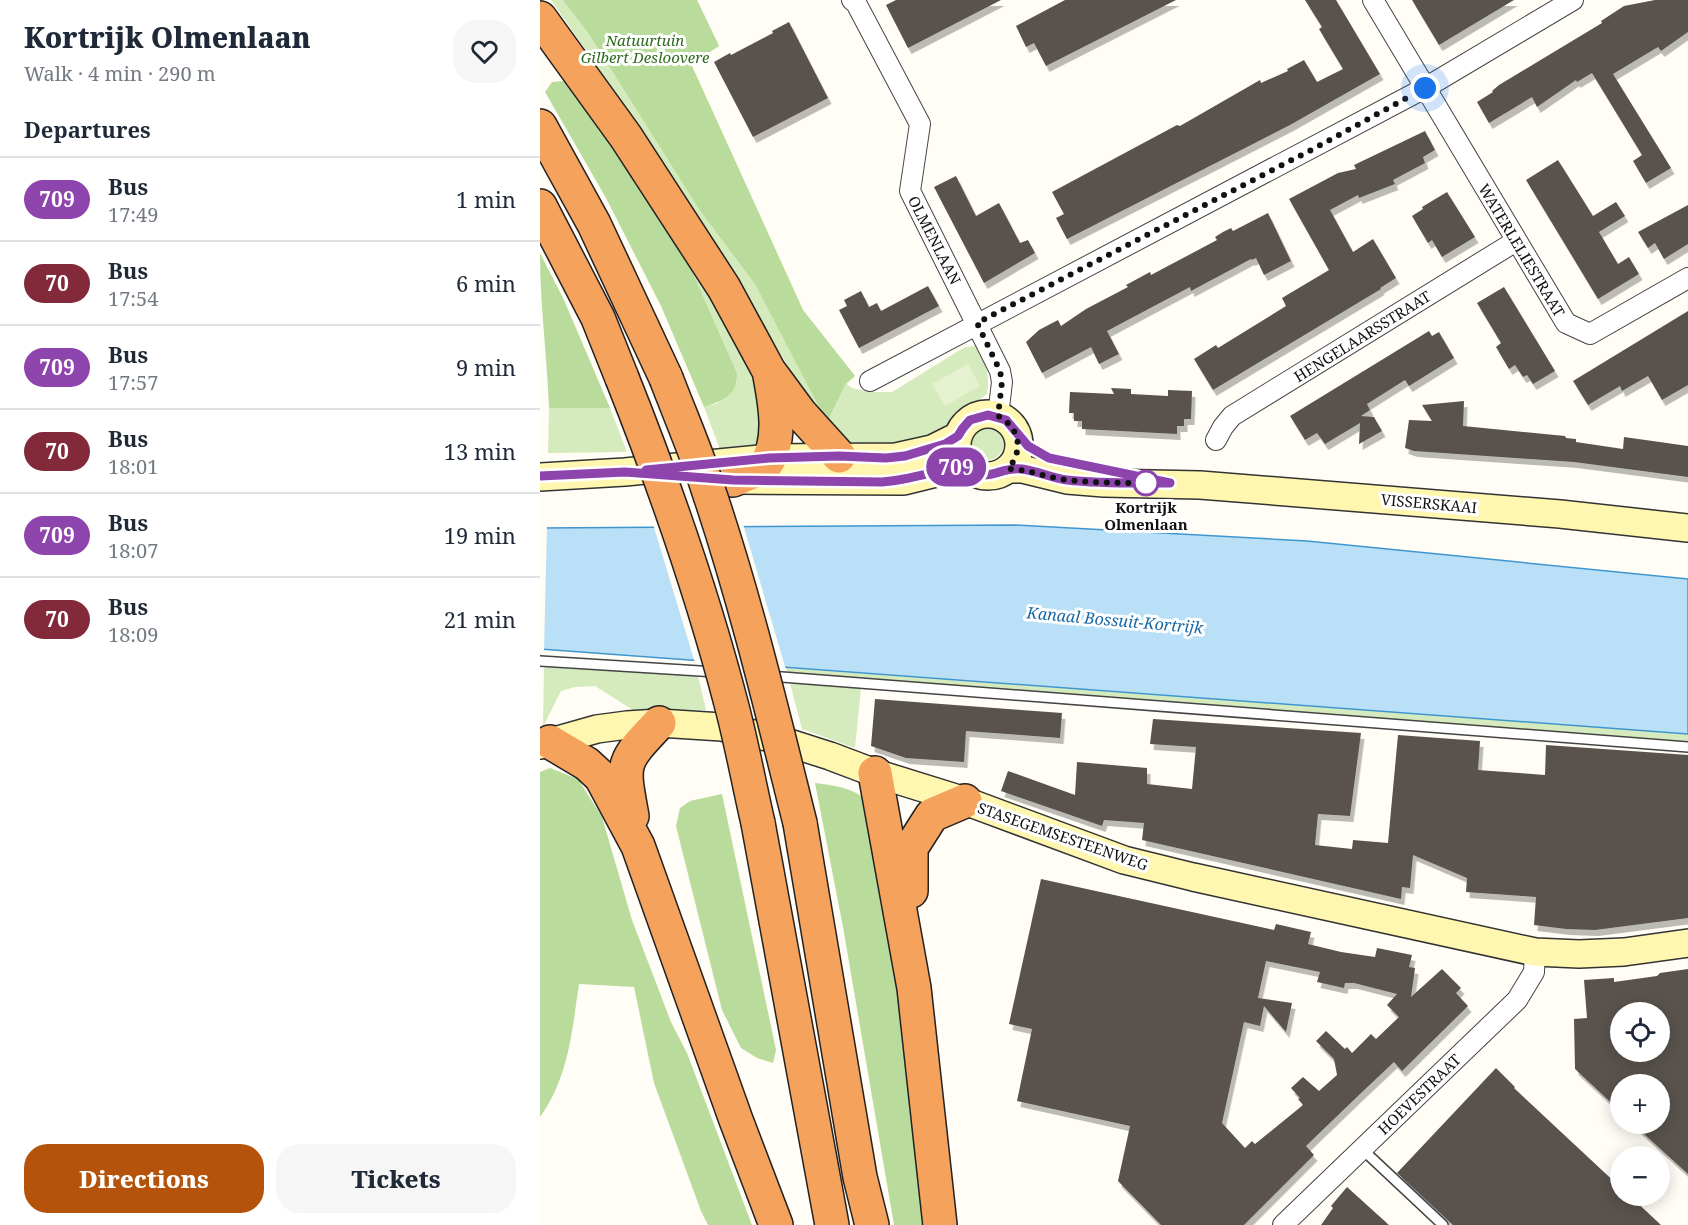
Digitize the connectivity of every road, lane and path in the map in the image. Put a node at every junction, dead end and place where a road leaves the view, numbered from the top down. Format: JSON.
{"nodes":[{"id":1,"x":852,"y":0,"type":"edge"},
{"id":2,"x":1373,"y":0,"type":"edge"},
{"id":3,"x":1573,"y":0,"type":"edge"},
{"id":4,"x":540,"y":18,"type":"edge"},
{"id":5,"x":1425,"y":88,"type":"junction"},
{"id":6,"x":540,"y":126,"type":"edge"},
{"id":7,"x":540,"y":206,"type":"edge"},
{"id":8,"x":1516,"y":241,"type":"junction"},
{"id":9,"x":1688,"y":278,"type":"edge"},
{"id":10,"x":977,"y":323,"type":"junction"},
{"id":11,"x":769,"y":371,"type":"junction"},
{"id":12,"x":870,"y":381,"type":"dead end"},
{"id":13,"x":1007,"y":425,"type":"junction"},
{"id":14,"x":958,"y":436,"type":"junction"},
{"id":15,"x":1216,"y":440,"type":"dead end"},
{"id":16,"x":839,"y":456,"type":"junction"},
{"id":17,"x":769,"y":458,"type":"junction"},
{"id":18,"x":965,"y":466,"type":"junction"},
{"id":19,"x":1008,"y":469,"type":"junction"},
{"id":20,"x":625,"y":472,"type":"junction"},
{"id":21,"x":547,"y":475,"type":"edge"},
{"id":22,"x":733,"y":480,"type":"junction"},
{"id":23,"x":1170,"y":483,"type":"junction"},
{"id":24,"x":1688,"y":528,"type":"edge"},
{"id":25,"x":540,"y":661,"type":"edge"},
{"id":26,"x":735,"y":674,"type":"dead end"},
{"id":27,"x":757,"y":675,"type":"dead end"},
{"id":28,"x":659,"y":723,"type":"junction"},
{"id":29,"x":545,"y":743,"type":"edge"},
{"id":30,"x":1688,"y":747,"type":"edge"},
{"id":31,"x":875,"y":773,"type":"junction"},
{"id":32,"x":965,"y":801,"type":"junction"},
{"id":33,"x":638,"y":846,"type":"junction"},
{"id":34,"x":1688,"y":943,"type":"edge"},
{"id":35,"x":1535,"y":952,"type":"junction"},
{"id":36,"x":914,"y":988,"type":"junction"},
{"id":37,"x":1362,"y":1149,"type":"junction"},
{"id":38,"x":776,"y":1225,"type":"edge"},
{"id":39,"x":832,"y":1225,"type":"edge"},
{"id":40,"x":872,"y":1225,"type":"edge"},
{"id":41,"x":940,"y":1225,"type":"edge"},
{"id":42,"x":1283,"y":1225,"type":"edge"},
{"id":43,"x":1443,"y":1225,"type":"edge"}],
"edges":[{"from":1,"to":10,"type":"street","name":"OLMENLAAN"},
{"from":2,"to":5,"type":"street","name":"WATERLELIESTRAAT"},
{"from":3,"to":5,"type":"street"},
{"from":4,"to":11,"type":"highway"},
{"from":5,"to":8,"type":"street","name":"WATERLELIESTRAAT"},
{"from":5,"to":10,"type":"street"},
{"from":6,"to":40,"type":"highway","bridge":true},
{"from":7,"to":39,"type":"highway","bridge":true},
{"from":8,"to":9,"type":"street","name":"WATERLELIESTRAAT"},
{"from":8,"to":15,"type":"street","name":"HENGELAARSSTRAAT"},
{"from":10,"to":12,"type":"street"},
{"from":10,"to":13,"type":"street","name":"OLMENLAAN"},
{"from":11,"to":16,"type":"highway"},
{"from":11,"to":17,"type":"highway"},
{"from":13,"to":14,"type":"street"},
{"from":13,"to":19,"type":"street"},
{"from":13,"to":23,"type":"street","name":"VISSERSKAAI"},
{"from":14,"to":16,"type":"street"},
{"from":14,"to":18,"type":"street"},
{"from":16,"to":17,"type":"street"},
{"from":17,"to":20,"type":"street"},
{"from":17,"to":22,"type":"highway"},
{"from":18,"to":19,"type":"street"},
{"from":18,"to":22,"type":"street"},
{"from":19,"to":23,"type":"street","name":"VISSERSKAAI"},
{"from":20,"to":21,"type":"street"},
{"from":20,"to":22,"type":"street"},
{"from":23,"to":24,"type":"street","name":"VISSERSKAAI"},
{"from":25,"to":26,"type":"lane"},
{"from":27,"to":30,"type":"lane"},
{"from":28,"to":29,"type":"street","name":"STASEGEMSESTEENWEG"},
{"from":28,"to":31,"type":"street","name":"STASEGEMSESTEENWEG"},
{"from":28,"to":33,"type":"highway"},
{"from":29,"to":33,"type":"highway"},
{"from":31,"to":32,"type":"street","name":"STASEGEMSESTEENWEG"},
{"from":31,"to":36,"type":"highway"},
{"from":32,"to":35,"type":"street","name":"STASEGEMSESTEENWEG"},
{"from":32,"to":36,"type":"highway"},
{"from":33,"to":38,"type":"highway"},
{"from":34,"to":35,"type":"street","name":"STASEGEMSESTEENWEG"},
{"from":35,"to":37,"type":"street","name":"HOEVESTRAAT"},
{"from":36,"to":41,"type":"highway"},
{"from":37,"to":42,"type":"street","name":"HOEVESTRAAT"},
{"from":37,"to":43,"type":"lane"}]}
